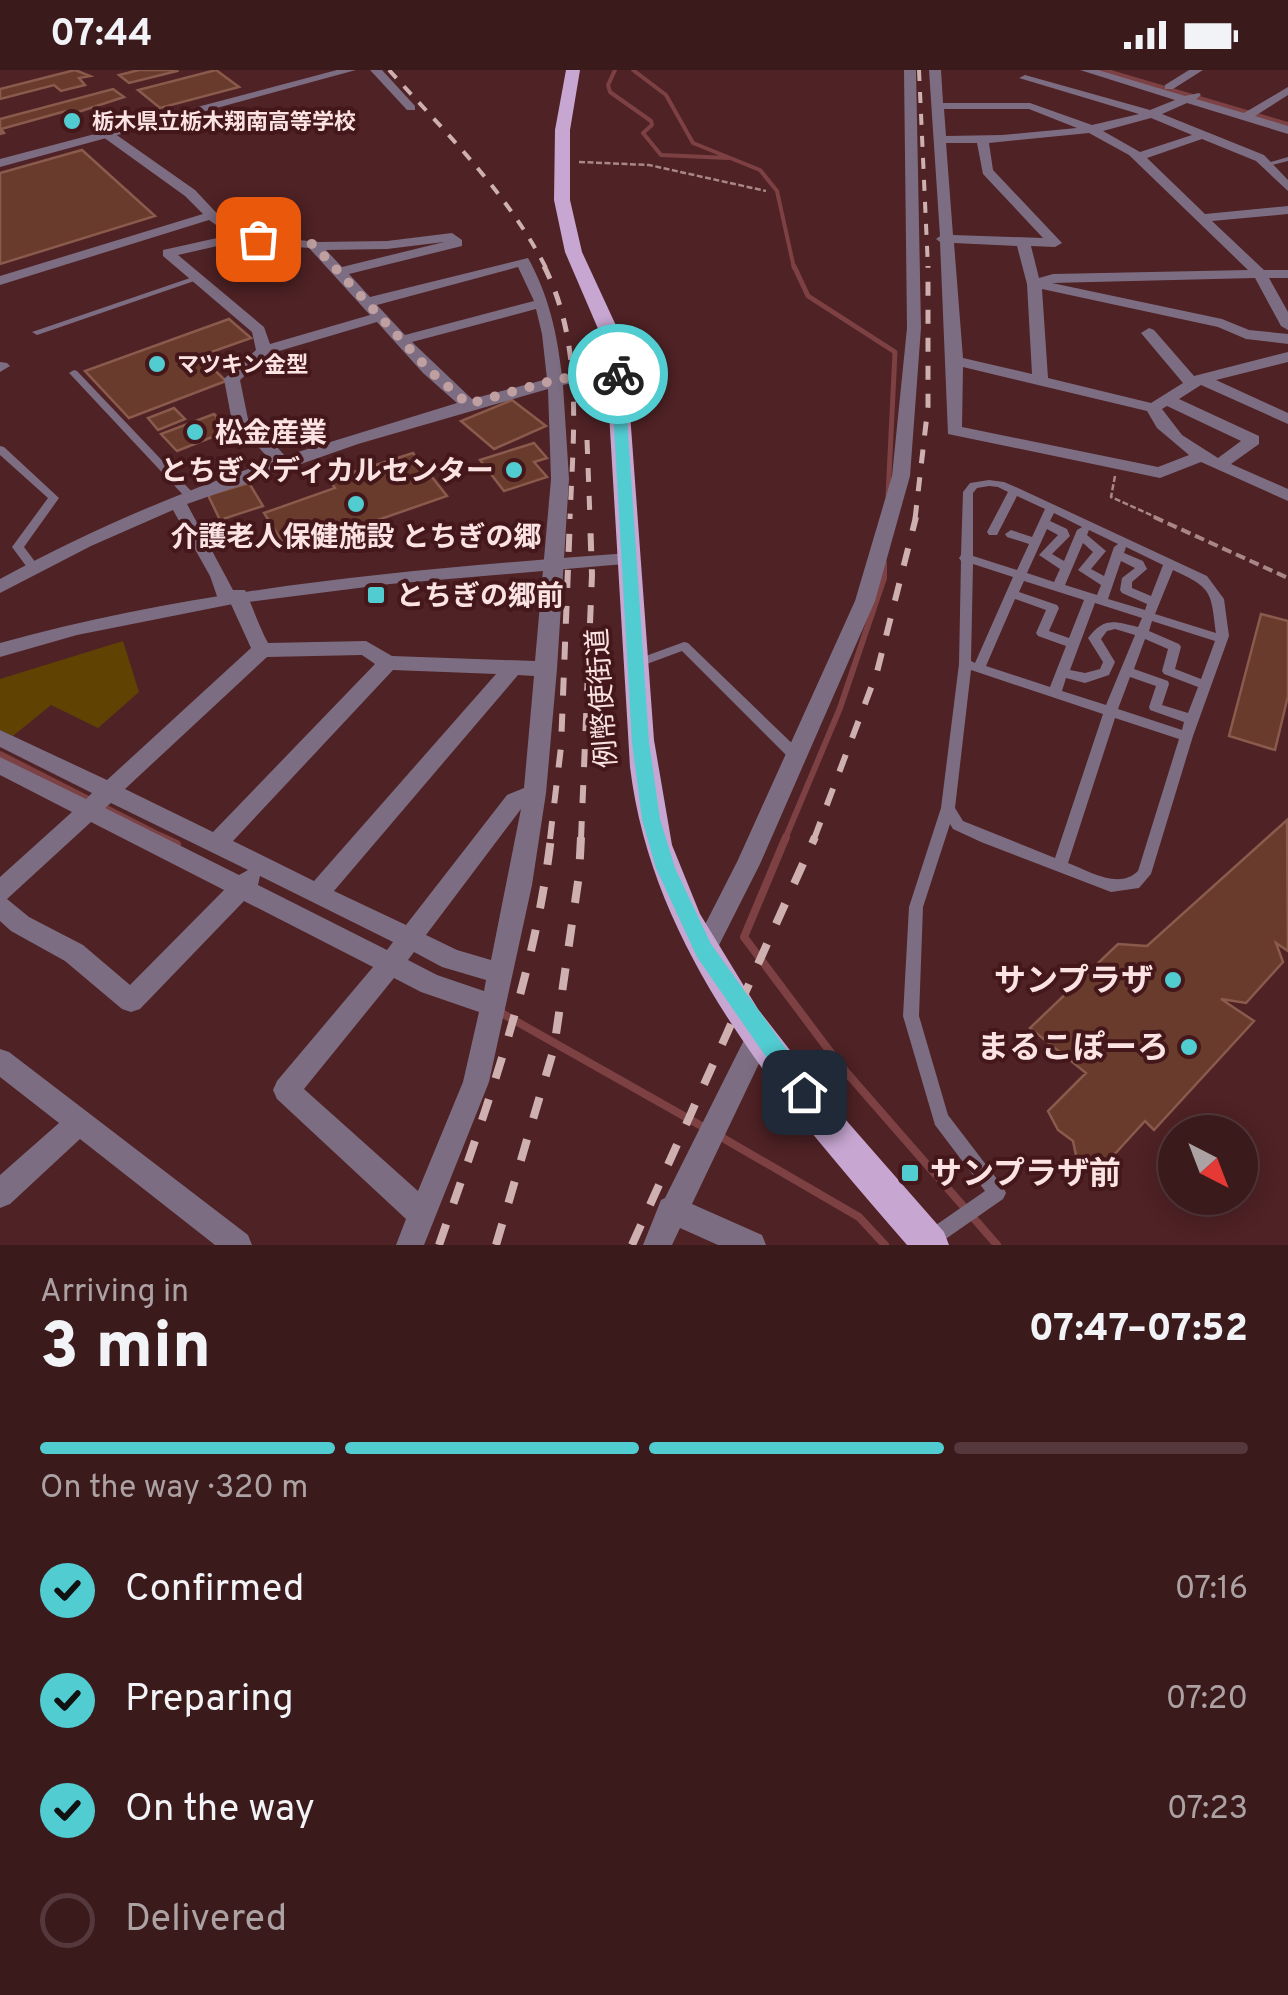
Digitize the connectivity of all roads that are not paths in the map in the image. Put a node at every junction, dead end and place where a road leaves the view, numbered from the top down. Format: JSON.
{"nodes":[{"id":1,"x":350,"y":70,"type":"edge"},
{"id":2,"x":376,"y":70,"type":"edge"},
{"id":3,"x":573,"y":70,"type":"edge"},
{"id":4,"x":910,"y":70,"type":"edge"},
{"id":5,"x":935,"y":70,"type":"edge"},
{"id":6,"x":1086,"y":70,"type":"edge"},
{"id":7,"x":1110,"y":70,"type":"edge"},
{"id":8,"x":1197,"y":70,"type":"edge"},
{"id":9,"x":1025,"y":74,"type":"edge"},
{"id":10,"x":1168,"y":86,"type":"junction"},
{"id":11,"x":1288,"y":90,"type":"edge"},
{"id":12,"x":1191,"y":97,"type":"junction"},
{"id":13,"x":937,"y":106,"type":"junction"},
{"id":14,"x":1030,"y":106,"type":"junction"},
{"id":15,"x":411,"y":108,"type":"dead end"},
{"id":16,"x":1147,"y":113,"type":"junction"},
{"id":17,"x":1250,"y":115,"type":"junction"},
{"id":18,"x":1288,"y":122,"type":"edge"},
{"id":19,"x":1091,"y":129,"type":"junction"},
{"id":20,"x":1288,"y":130,"type":"edge"},
{"id":21,"x":108,"y":134,"type":"junction"},
{"id":22,"x":1202,"y":135,"type":"junction"},
{"id":23,"x":939,"y":139,"type":"junction"},
{"id":24,"x":982,"y":141,"type":"junction"},
{"id":25,"x":1139,"y":157,"type":"junction"},
{"id":26,"x":1288,"y":159,"type":"edge"},
{"id":27,"x":0,"y":164,"type":"edge"},
{"id":28,"x":1268,"y":164,"type":"junction"},
{"id":29,"x":1288,"y":187,"type":"edge"},
{"id":30,"x":1288,"y":210,"type":"edge"},
{"id":31,"x":212,"y":215,"type":"junction"},
{"id":32,"x":1201,"y":218,"type":"junction"},
{"id":33,"x":235,"y":238,"type":"junction"},
{"id":34,"x":944,"y":239,"type":"junction"},
{"id":35,"x":1024,"y":245,"type":"junction"},
{"id":36,"x":315,"y":246,"type":"junction"},
{"id":37,"x":340,"y":272,"type":"junction"},
{"id":38,"x":1260,"y":274,"type":"junction"},
{"id":39,"x":1288,"y":274,"type":"edge"},
{"id":40,"x":199,"y":278,"type":"junction"},
{"id":41,"x":0,"y":281,"type":"edge"},
{"id":42,"x":1034,"y":284,"type":"junction"},
{"id":43,"x":542,"y":303,"type":"junction"},
{"id":44,"x":376,"y":309,"type":"junction"},
{"id":45,"x":1288,"y":326,"type":"edge"},
{"id":46,"x":37,"y":332,"type":"dead end"},
{"id":47,"x":1150,"y":333,"type":"dead end"},
{"id":48,"x":1288,"y":339,"type":"edge"},
{"id":49,"x":403,"y":340,"type":"junction"},
{"id":50,"x":264,"y":351,"type":"junction"},
{"id":51,"x":1288,"y":357,"type":"edge"},
{"id":52,"x":954,"y":361,"type":"junction"},
{"id":53,"x":618,"y":369,"type":"junction"},
{"id":54,"x":74,"y":374,"type":"dead end"},
{"id":55,"x":555,"y":380,"type":"junction"},
{"id":56,"x":1040,"y":381,"type":"junction"},
{"id":57,"x":1197,"y":382,"type":"junction"},
{"id":58,"x":468,"y":404,"type":"junction"},
{"id":59,"x":1160,"y":404,"type":"junction"},
{"id":60,"x":1288,"y":419,"type":"edge"},
{"id":61,"x":0,"y":449,"type":"edge"},
{"id":62,"x":1212,"y":460,"type":"junction"},
{"id":63,"x":281,"y":462,"type":"junction"},
{"id":64,"x":1014,"y":490,"type":"junction"},
{"id":65,"x":1288,"y":496,"type":"edge"},
{"id":66,"x":183,"y":497,"type":"junction"},
{"id":67,"x":1051,"y":507,"type":"junction"},
{"id":68,"x":1044,"y":523,"type":"junction"},
{"id":69,"x":1083,"y":530,"type":"junction"},
{"id":70,"x":993,"y":532,"type":"dead end"},
{"id":71,"x":1011,"y":534,"type":"dead end"},
{"id":72,"x":1123,"y":540,"type":"junction"},
{"id":73,"x":1035,"y":542,"type":"junction"},
{"id":74,"x":1118,"y":555,"type":"junction"},
{"id":75,"x":965,"y":558,"type":"junction"},
{"id":76,"x":629,"y":559,"type":"junction"},
{"id":77,"x":1170,"y":562,"type":"junction"},
{"id":78,"x":554,"y":565,"type":"junction"},
{"id":79,"x":34,"y":567,"type":"junction"},
{"id":80,"x":1066,"y":568,"type":"junction"},
{"id":81,"x":1108,"y":584,"type":"junction"},
{"id":82,"x":0,"y":587,"type":"edge"},
{"id":83,"x":1058,"y":588,"type":"junction"},
{"id":84,"x":1012,"y":594,"type":"junction"},
{"id":85,"x":232,"y":596,"type":"junction"},
{"id":86,"x":1096,"y":600,"type":"junction"},
{"id":87,"x":1154,"y":602,"type":"junction"},
{"id":88,"x":1142,"y":633,"type":"junction"},
{"id":89,"x":1222,"y":640,"type":"junction"},
{"id":90,"x":1073,"y":644,"type":"junction"},
{"id":91,"x":0,"y":650,"type":"edge"},
{"id":92,"x":262,"y":650,"type":"junction"},
{"id":93,"x":388,"y":663,"type":"junction"},
{"id":94,"x":636,"y":664,"type":"junction"},
{"id":95,"x":972,"y":666,"type":"junction"},
{"id":96,"x":512,"y":668,"type":"junction"},
{"id":97,"x":547,"y":669,"type":"junction"},
{"id":98,"x":1127,"y":671,"type":"junction"},
{"id":99,"x":1062,"y":673,"type":"junction"},
{"id":100,"x":1205,"y":685,"type":"junction"},
{"id":101,"x":1054,"y":694,"type":"junction"},
{"id":102,"x":1110,"y":712,"type":"junction"},
{"id":103,"x":1192,"y":720,"type":"junction"},
{"id":104,"x":1186,"y":736,"type":"junction"},
{"id":105,"x":0,"y":738,"type":"edge"},
{"id":106,"x":796,"y":756,"type":"junction"},
{"id":107,"x":0,"y":765,"type":"edge"},
{"id":108,"x":109,"y":791,"type":"junction"},
{"id":109,"x":535,"y":793,"type":"junction"},
{"id":110,"x":948,"y":808,"type":"junction"},
{"id":111,"x":90,"y":810,"type":"junction"},
{"id":112,"x":216,"y":844,"type":"junction"},
{"id":113,"x":1060,"y":866,"type":"junction"},
{"id":114,"x":262,"y":867,"type":"junction"},
{"id":115,"x":243,"y":886,"type":"junction"},
{"id":116,"x":0,"y":892,"type":"edge"},
{"id":117,"x":317,"y":894,"type":"junction"},
{"id":118,"x":0,"y":906,"type":"edge"},
{"id":119,"x":410,"y":938,"type":"junction"},
{"id":120,"x":704,"y":950,"type":"junction"},
{"id":121,"x":392,"y":962,"type":"junction"},
{"id":122,"x":502,"y":974,"type":"junction"},
{"id":123,"x":495,"y":1006,"type":"junction"},
{"id":124,"x":760,"y":1034,"type":"junction"},
{"id":125,"x":0,"y":1062,"type":"edge"},
{"id":126,"x":77,"y":1124,"type":"junction"},
{"id":127,"x":0,"y":1194,"type":"edge"},
{"id":128,"x":672,"y":1210,"type":"junction"},
{"id":129,"x":423,"y":1215,"type":"junction"},
{"id":130,"x":928,"y":1244,"type":"edge"},
{"id":131,"x":238,"y":1245,"type":"edge"},
{"id":132,"x":410,"y":1245,"type":"edge"},
{"id":133,"x":656,"y":1245,"type":"edge"},
{"id":134,"x":752,"y":1245,"type":"edge"}],
"edges":[{"from":1,"to":21,"type":"street"},
{"from":2,"to":15,"type":"street"},
{"from":3,"to":53,"type":"main road","name":"例幣使街道"},
{"from":4,"to":106,"type":"street"},
{"from":5,"to":13,"type":"street"},
{"from":6,"to":12,"type":"street"},
{"from":7,"to":10,"type":"street"},
{"from":8,"to":10,"type":"street"},
{"from":9,"to":14,"type":"street"},
{"from":9,"to":16,"type":"street"},
{"from":10,"to":12,"type":"street"},
{"from":11,"to":17,"type":"street"},
{"from":12,"to":16,"type":"street"},
{"from":12,"to":17,"type":"street"},
{"from":13,"to":14,"type":"street"},
{"from":13,"to":23,"type":"street"},
{"from":14,"to":19,"type":"street"},
{"from":16,"to":19,"type":"street"},
{"from":16,"to":22,"type":"street"},
{"from":17,"to":18,"type":"street"},
{"from":17,"to":20,"type":"street"},
{"from":19,"to":24,"type":"street"},
{"from":19,"to":25,"type":"street"},
{"from":21,"to":27,"type":"street"},
{"from":21,"to":31,"type":"street"},
{"from":22,"to":25,"type":"street"},
{"from":22,"to":28,"type":"street"},
{"from":23,"to":24,"type":"street"},
{"from":23,"to":34,"type":"street"},
{"from":24,"to":35,"type":"street"},
{"from":25,"to":32,"type":"street"},
{"from":26,"to":28,"type":"lane"},
{"from":28,"to":29,"type":"street"},
{"from":30,"to":32,"type":"street"},
{"from":31,"to":33,"type":"street"},
{"from":31,"to":41,"type":"street"},
{"from":32,"to":38,"type":"street"},
{"from":33,"to":36,"type":"street"},
{"from":33,"to":40,"type":"street"},
{"from":34,"to":35,"type":"street"},
{"from":34,"to":52,"type":"street"},
{"from":35,"to":42,"type":"street"},
{"from":36,"to":37,"type":"street"},
{"from":36,"to":37,"type":"street"},
{"from":37,"to":44,"type":"street"},
{"from":38,"to":39,"type":"street"},
{"from":38,"to":42,"type":"street"},
{"from":38,"to":45,"type":"street"},
{"from":40,"to":46,"type":"lane"},
{"from":40,"to":50,"type":"street"},
{"from":42,"to":48,"type":"street"},
{"from":42,"to":56,"type":"street"},
{"from":43,"to":44,"type":"street"},
{"from":43,"to":49,"type":"street"},
{"from":43,"to":55,"type":"street"},
{"from":44,"to":49,"type":"street"},
{"from":44,"to":50,"type":"street"},
{"from":47,"to":57,"type":"street"},
{"from":49,"to":58,"type":"street"},
{"from":50,"to":63,"type":"street"},
{"from":51,"to":57,"type":"street"},
{"from":52,"to":56,"type":"street"},
{"from":52,"to":62,"type":"street"},
{"from":53,"to":55,"type":"street"},
{"from":53,"to":76,"type":"main road","name":"例幣使街道"},
{"from":54,"to":66,"type":"lane"},
{"from":55,"to":58,"type":"street"},
{"from":55,"to":78,"type":"street"},
{"from":56,"to":59,"type":"street"},
{"from":57,"to":59,"type":"street"},
{"from":57,"to":60,"type":"street"},
{"from":58,"to":63,"type":"street"},
{"from":59,"to":62,"type":"street"},
{"from":59,"to":62,"type":"street"},
{"from":61,"to":79,"type":"lane"},
{"from":62,"to":65,"type":"street"},
{"from":63,"to":66,"type":"street"},
{"from":64,"to":67,"type":"lane"},
{"from":64,"to":70,"type":"lane"},
{"from":64,"to":75,"type":"lane"},
{"from":66,"to":79,"type":"street"},
{"from":66,"to":85,"type":"street"},
{"from":67,"to":68,"type":"lane"},
{"from":67,"to":69,"type":"lane"},
{"from":68,"to":73,"type":"lane"},
{"from":68,"to":80,"type":"lane"},
{"from":69,"to":72,"type":"lane"},
{"from":69,"to":80,"type":"lane"},
{"from":69,"to":81,"type":"lane"},
{"from":71,"to":73,"type":"lane"},
{"from":72,"to":74,"type":"lane"},
{"from":72,"to":77,"type":"lane"},
{"from":73,"to":84,"type":"lane"},
{"from":74,"to":81,"type":"lane"},
{"from":74,"to":87,"type":"lane"},
{"from":75,"to":83,"type":"lane"},
{"from":75,"to":95,"type":"lane"},
{"from":76,"to":78,"type":"street"},
{"from":76,"to":94,"type":"main road","name":"例幣使街道"},
{"from":77,"to":87,"type":"lane"},
{"from":77,"to":89,"type":"lane"},
{"from":78,"to":85,"type":"street"},
{"from":78,"to":97,"type":"street"},
{"from":79,"to":82,"type":"street"},
{"from":80,"to":83,"type":"lane"},
{"from":81,"to":86,"type":"lane"},
{"from":83,"to":86,"type":"lane"},
{"from":84,"to":90,"type":"lane"},
{"from":84,"to":95,"type":"lane"},
{"from":85,"to":91,"type":"street"},
{"from":85,"to":92,"type":"street"},
{"from":86,"to":89,"type":"lane"},
{"from":86,"to":90,"type":"lane"},
{"from":87,"to":88,"type":"lane"},
{"from":88,"to":98,"type":"lane"},
{"from":88,"to":99,"type":"lane"},
{"from":88,"to":100,"type":"lane"},
{"from":89,"to":100,"type":"lane"},
{"from":90,"to":99,"type":"lane"},
{"from":92,"to":93,"type":"street"},
{"from":92,"to":108,"type":"street"},
{"from":93,"to":96,"type":"street"},
{"from":93,"to":112,"type":"street"},
{"from":94,"to":106,"type":"lane"},
{"from":94,"to":120,"type":"main road","name":"例幣使街道"},
{"from":95,"to":101,"type":"lane"},
{"from":95,"to":110,"type":"lane"},
{"from":96,"to":97,"type":"street"},
{"from":96,"to":117,"type":"street"},
{"from":97,"to":109,"type":"street"},
{"from":98,"to":102,"type":"lane"},
{"from":98,"to":103,"type":"lane"},
{"from":99,"to":101,"type":"lane"},
{"from":100,"to":103,"type":"lane"},
{"from":101,"to":102,"type":"lane"},
{"from":102,"to":104,"type":"lane"},
{"from":102,"to":113,"type":"lane"},
{"from":103,"to":104,"type":"lane"},
{"from":104,"to":113,"type":"lane"},
{"from":105,"to":108,"type":"street"},
{"from":106,"to":120,"type":"street"},
{"from":107,"to":111,"type":"street"},
{"from":108,"to":111,"type":"street"},
{"from":108,"to":112,"type":"street"},
{"from":109,"to":119,"type":"street"},
{"from":109,"to":122,"type":"street"},
{"from":110,"to":113,"type":"lane"},
{"from":110,"to":130,"type":"lane"},
{"from":111,"to":115,"type":"street"},
{"from":111,"to":116,"type":"street"},
{"from":112,"to":114,"type":"street"},
{"from":114,"to":115,"type":"street"},
{"from":114,"to":117,"type":"street"},
{"from":115,"to":118,"type":"street"},
{"from":115,"to":121,"type":"street"},
{"from":117,"to":119,"type":"street"},
{"from":119,"to":121,"type":"street"},
{"from":119,"to":122,"type":"street"},
{"from":120,"to":124,"type":"main road","name":"例幣使街道"},
{"from":121,"to":123,"type":"street"},
{"from":121,"to":129,"type":"street"},
{"from":122,"to":123,"type":"street"},
{"from":123,"to":129,"type":"street"},
{"from":124,"to":128,"type":"street"},
{"from":124,"to":130,"type":"main road","name":"例幣使街道"},
{"from":125,"to":126,"type":"street"},
{"from":126,"to":127,"type":"street"},
{"from":126,"to":131,"type":"street"},
{"from":128,"to":133,"type":"street"},
{"from":128,"to":134,"type":"street"},
{"from":129,"to":132,"type":"street"}]}
